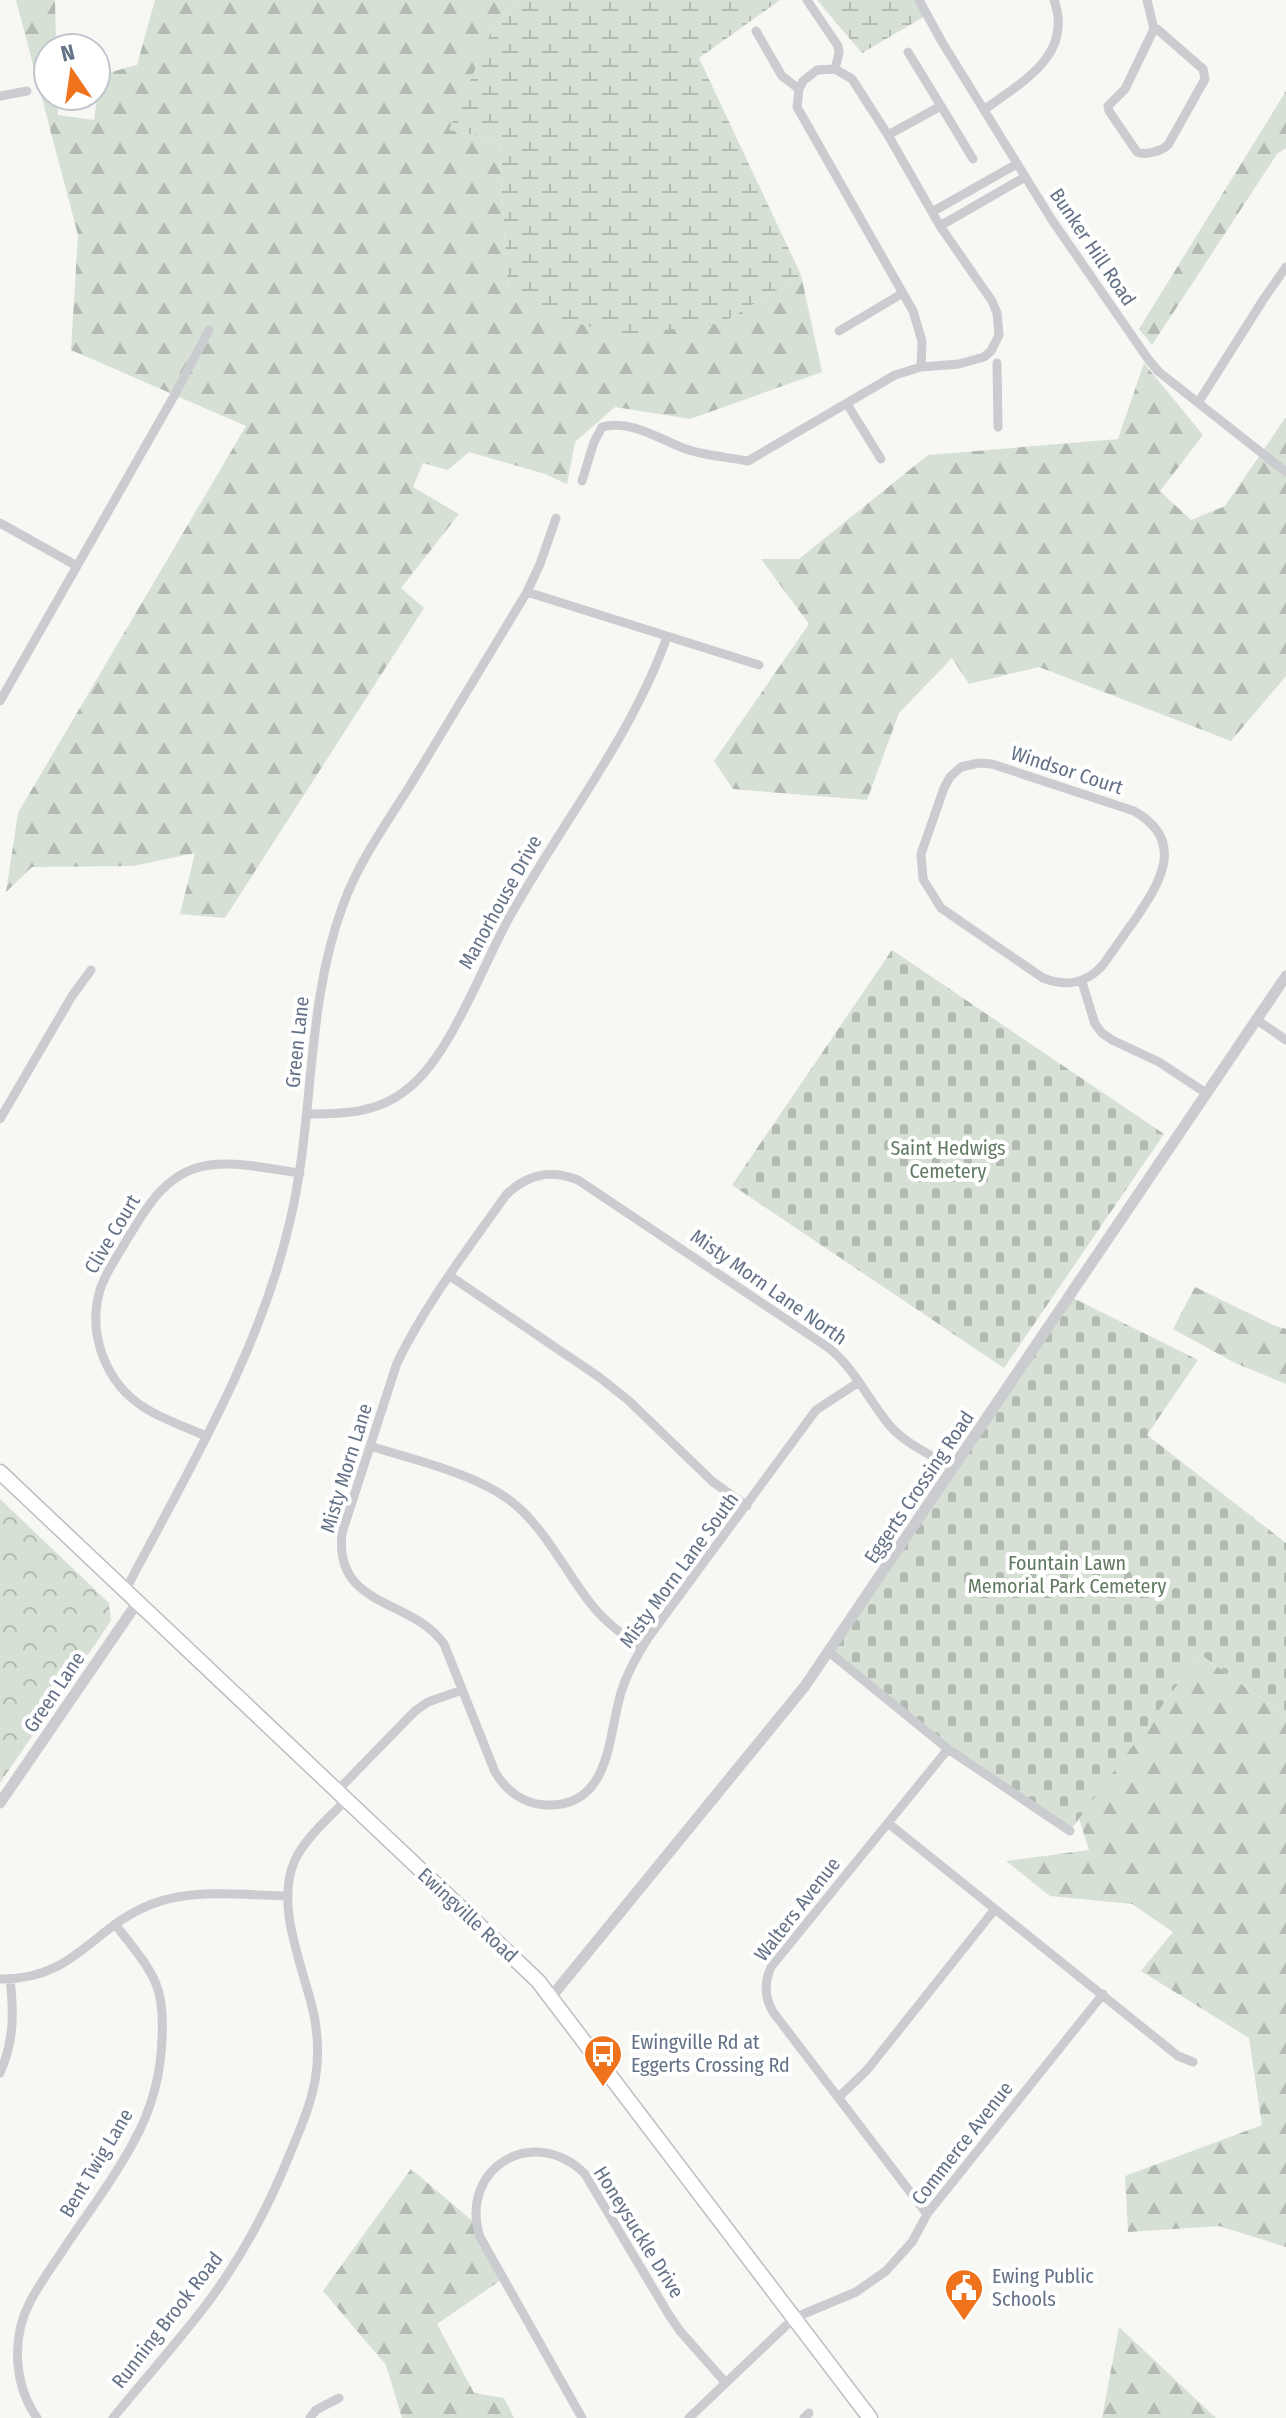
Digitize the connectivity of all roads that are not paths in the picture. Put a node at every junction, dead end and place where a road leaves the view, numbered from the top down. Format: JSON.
{"nodes":[{"id":1,"x":807,"y":0,"type":"edge"},
{"id":2,"x":919,"y":0,"type":"edge"},
{"id":3,"x":1054,"y":0,"type":"edge"},
{"id":4,"x":1147,"y":0,"type":"edge"},
{"id":5,"x":1154,"y":29,"type":"junction"},
{"id":6,"x":756,"y":31,"type":"dead end"},
{"id":7,"x":908,"y":52,"type":"dead end"},
{"id":8,"x":835,"y":69,"type":"junction"},
{"id":9,"x":799,"y":89,"type":"junction"},
{"id":10,"x":27,"y":91,"type":"dead end"},
{"id":11,"x":0,"y":96,"type":"edge"},
{"id":12,"x":941,"y":106,"type":"junction"},
{"id":13,"x":984,"y":110,"type":"junction"},
{"id":14,"x":888,"y":135,"type":"junction"},
{"id":15,"x":973,"y":159,"type":"dead end"},
{"id":16,"x":1017,"y":164,"type":"junction"},
{"id":17,"x":1025,"y":177,"type":"junction"},
{"id":18,"x":932,"y":212,"type":"junction"},
{"id":19,"x":940,"y":226,"type":"junction"},
{"id":20,"x":1286,"y":267,"type":"edge"},
{"id":21,"x":903,"y":293,"type":"junction"},
{"id":22,"x":209,"y":330,"type":"dead end"},
{"id":23,"x":839,"y":331,"type":"dead end"},
{"id":24,"x":997,"y":363,"type":"dead end"},
{"id":25,"x":921,"y":367,"type":"junction"},
{"id":26,"x":1198,"y":403,"type":"junction"},
{"id":27,"x":847,"y":404,"type":"junction"},
{"id":28,"x":998,"y":427,"type":"dead end"},
{"id":29,"x":881,"y":459,"type":"dead end"},
{"id":30,"x":1286,"y":472,"type":"edge"},
{"id":31,"x":582,"y":481,"type":"dead end"},
{"id":32,"x":556,"y":518,"type":"dead end"},
{"id":33,"x":0,"y":523,"type":"edge"},
{"id":34,"x":77,"y":566,"type":"junction"},
{"id":35,"x":527,"y":592,"type":"junction"},
{"id":36,"x":667,"y":637,"type":"junction"},
{"id":37,"x":759,"y":665,"type":"dead end"},
{"id":38,"x":0,"y":701,"type":"edge"},
{"id":39,"x":91,"y":970,"type":"dead end"},
{"id":40,"x":1286,"y":976,"type":"edge"},
{"id":41,"x":1082,"y":982,"type":"junction"},
{"id":42,"x":1257,"y":1020,"type":"junction"},
{"id":43,"x":1286,"y":1040,"type":"edge"},
{"id":44,"x":1206,"y":1093,"type":"junction"},
{"id":45,"x":308,"y":1114,"type":"junction"},
{"id":46,"x":0,"y":1119,"type":"edge"},
{"id":47,"x":300,"y":1173,"type":"junction"},
{"id":48,"x":538,"y":1175,"type":"joint"},
{"id":49,"x":450,"y":1276,"type":"junction"},
{"id":50,"x":859,"y":1382,"type":"junction"},
{"id":51,"x":206,"y":1436,"type":"junction"},
{"id":52,"x":370,"y":1446,"type":"junction"},
{"id":53,"x":953,"y":1468,"type":"junction"},
{"id":54,"x":0,"y":1472,"type":"edge"},
{"id":55,"x":747,"y":1506,"type":"junction"},
{"id":56,"x":125,"y":1591,"type":"junction"},
{"id":57,"x":137,"y":1603,"type":"junction"},
{"id":58,"x":642,"y":1648,"type":"junction"},
{"id":59,"x":829,"y":1652,"type":"junction"},
{"id":60,"x":462,"y":1690,"type":"junction"},
{"id":61,"x":948,"y":1749,"type":"junction"},
{"id":62,"x":341,"y":1796,"type":"junction"},
{"id":63,"x":521,"y":1799,"type":"joint"},
{"id":64,"x":0,"y":1803,"type":"edge"},
{"id":65,"x":888,"y":1823,"type":"junction"},
{"id":66,"x":1070,"y":1831,"type":"dead end"},
{"id":67,"x":287,"y":1896,"type":"junction"},
{"id":68,"x":995,"y":1909,"type":"junction"},
{"id":69,"x":115,"y":1924,"type":"junction"},
{"id":70,"x":5,"y":1979,"type":"edge"},
{"id":71,"x":1103,"y":1994,"type":"junction"},
{"id":72,"x":552,"y":1996,"type":"junction"},
{"id":73,"x":1193,"y":2062,"type":"dead end"},
{"id":74,"x":0,"y":2073,"type":"edge"},
{"id":75,"x":839,"y":2097,"type":"junction"},
{"id":76,"x":927,"y":2214,"type":"junction"},
{"id":77,"x":794,"y":2318,"type":"junction"},
{"id":78,"x":725,"y":2382,"type":"junction"},
{"id":79,"x":339,"y":2398,"type":"dead end"},
{"id":80,"x":37,"y":2418,"type":"edge"},
{"id":81,"x":113,"y":2418,"type":"edge"},
{"id":82,"x":310,"y":2418,"type":"edge"},
{"id":83,"x":582,"y":2418,"type":"edge"},
{"id":84,"x":689,"y":2418,"type":"edge"},
{"id":85,"x":870,"y":2418,"type":"edge"}],
"edges":[{"from":1,"to":8,"type":"street"},
{"from":2,"to":13,"type":"street","name":"Bunker Hill Road"},
{"from":3,"to":13,"type":"street"},
{"from":4,"to":5,"type":"street"},
{"from":5,"to":5,"type":"street"},
{"from":6,"to":9,"type":"street"},
{"from":7,"to":12,"type":"street"},
{"from":8,"to":9,"type":"street"},
{"from":8,"to":14,"type":"street"},
{"from":9,"to":21,"type":"street"},
{"from":10,"to":11,"type":"street"},
{"from":12,"to":14,"type":"street"},
{"from":12,"to":15,"type":"street"},
{"from":13,"to":16,"type":"street","name":"Bunker Hill Road"},
{"from":14,"to":18,"type":"street"},
{"from":16,"to":17,"type":"street","name":"Bunker Hill Road"},
{"from":16,"to":18,"type":"street"},
{"from":17,"to":19,"type":"street"},
{"from":17,"to":26,"type":"street","name":"Bunker Hill Road"},
{"from":18,"to":19,"type":"street"},
{"from":19,"to":25,"type":"street"},
{"from":20,"to":26,"type":"street"},
{"from":21,"to":23,"type":"street"},
{"from":21,"to":25,"type":"street"},
{"from":22,"to":34,"type":"street"},
{"from":24,"to":28,"type":"street"},
{"from":25,"to":27,"type":"street"},
{"from":26,"to":30,"type":"street","name":"Bunker Hill Road"},
{"from":27,"to":29,"type":"street"},
{"from":27,"to":31,"type":"street"},
{"from":32,"to":35,"type":"street","name":"Green Lane"},
{"from":33,"to":34,"type":"street"},
{"from":34,"to":38,"type":"street"},
{"from":35,"to":36,"type":"street"},
{"from":35,"to":45,"type":"street","name":"Green Lane"},
{"from":36,"to":37,"type":"street"},
{"from":36,"to":45,"type":"street","name":"Manorhouse Drive"},
{"from":39,"to":46,"type":"street"},
{"from":40,"to":42,"type":"street","name":"Eggerts Crossing Road"},
{"from":41,"to":41,"type":"street","name":"Windsor Court"},
{"from":41,"to":44,"type":"street"},
{"from":42,"to":43,"type":"street"},
{"from":42,"to":44,"type":"street","name":"Eggerts Crossing Road"},
{"from":44,"to":53,"type":"street","name":"Eggerts Crossing Road"},
{"from":45,"to":47,"type":"street","name":"Green Lane"},
{"from":47,"to":51,"type":"street","name":"Green Lane"},
{"from":47,"to":51,"type":"street","name":"Clive Court"},
{"from":48,"to":49,"type":"street","name":"Misty Morn Lane"},
{"from":48,"to":50,"type":"street","name":"Misty Morn Lane North"},
{"from":49,"to":52,"type":"street","name":"Misty Morn Lane"},
{"from":49,"to":55,"type":"street"},
{"from":50,"to":53,"type":"street","name":"Misty Morn Lane North"},
{"from":50,"to":55,"type":"street","name":"Misty Morn Lane South"},
{"from":51,"to":56,"type":"street","name":"Green Lane"},
{"from":52,"to":58,"type":"street"},
{"from":52,"to":60,"type":"street","name":"Misty Morn Lane"},
{"from":53,"to":59,"type":"street","name":"Eggerts Crossing Road"},
{"from":54,"to":56,"type":"main road","name":"Ewingville Road"},
{"from":55,"to":58,"type":"street","name":"Misty Morn Lane South"},
{"from":56,"to":57,"type":"main road","name":"Ewingville Road"},
{"from":57,"to":62,"type":"main road","name":"Ewingville Road"},
{"from":57,"to":64,"type":"street","name":"Green Lane"},
{"from":58,"to":63,"type":"street","name":"Misty Morn Lane South"},
{"from":59,"to":61,"type":"street"},
{"from":59,"to":72,"type":"street","name":"Eggerts Crossing Road"},
{"from":60,"to":62,"type":"street","name":"Running Brook Road"},
{"from":60,"to":63,"type":"street","name":"Misty Morn Lane"},
{"from":61,"to":65,"type":"street","name":"Walters Avenue"},
{"from":61,"to":66,"type":"street"},
{"from":62,"to":67,"type":"street","name":"Running Brook Road"},
{"from":62,"to":72,"type":"main road","name":"Ewingville Road"},
{"from":65,"to":68,"type":"street"},
{"from":65,"to":75,"type":"street","name":"Walters Avenue"},
{"from":67,"to":69,"type":"street"},
{"from":67,"to":81,"type":"street","name":"Running Brook Road"},
{"from":68,"to":71,"type":"street"},
{"from":68,"to":75,"type":"street"},
{"from":69,"to":70,"type":"street"},
{"from":69,"to":80,"type":"street","name":"Bent Twig Lane"},
{"from":70,"to":74,"type":"street"},
{"from":71,"to":73,"type":"street"},
{"from":71,"to":76,"type":"street","name":"Commerce Avenue"},
{"from":72,"to":77,"type":"main road","name":"Ewingville Road"},
{"from":75,"to":76,"type":"street","name":"Walters Avenue"},
{"from":76,"to":77,"type":"street","name":"Commerce Avenue"},
{"from":77,"to":78,"type":"street"},
{"from":77,"to":85,"type":"main road","name":"Ewingville Road"},
{"from":78,"to":83,"type":"street","name":"Honeysuckle Drive"},
{"from":78,"to":84,"type":"street"},
{"from":79,"to":82,"type":"street"}]}
